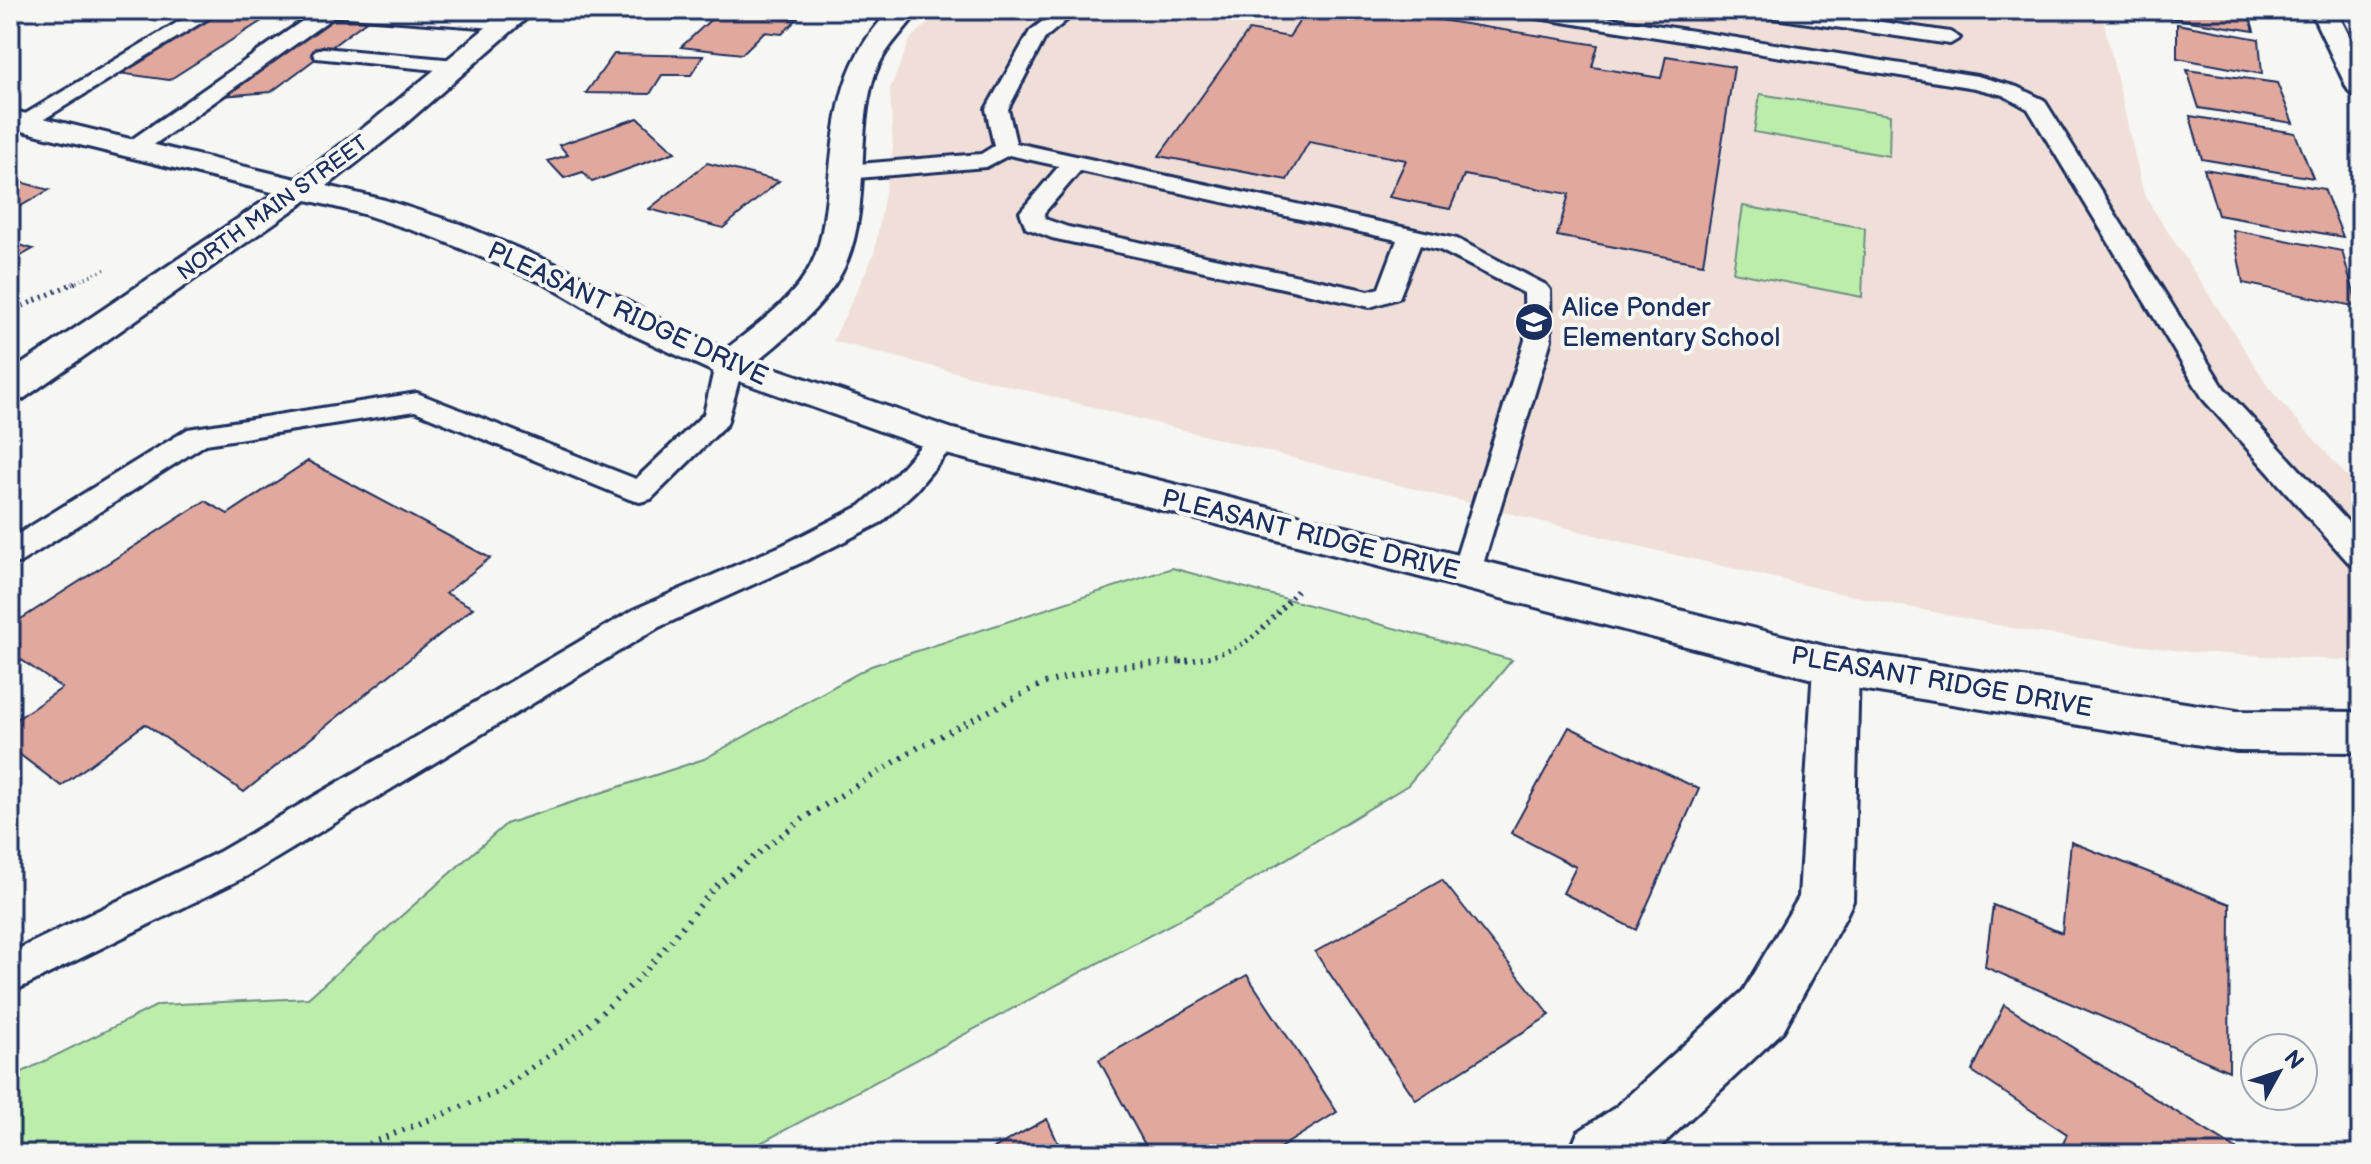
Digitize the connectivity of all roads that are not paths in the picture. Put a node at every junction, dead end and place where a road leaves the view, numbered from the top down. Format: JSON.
{"nodes":[{"id":1,"x":212,"y":10,"type":"edge"},
{"id":2,"x":331,"y":10,"type":"edge"},
{"id":3,"x":906,"y":10,"type":"edge"},
{"id":4,"x":1069,"y":10,"type":"edge"},
{"id":5,"x":1525,"y":10,"type":"edge"},
{"id":6,"x":1761,"y":10,"type":"edge"},
{"id":7,"x":2323,"y":10,"type":"edge"},
{"id":8,"x":402,"y":13,"type":"edge"},
{"id":9,"x":515,"y":17,"type":"edge"},
{"id":10,"x":1890,"y":29,"type":"junction"},
{"id":11,"x":1950,"y":38,"type":"dead end"},
{"id":12,"x":323,"y":54,"type":"dead end"},
{"id":13,"x":456,"y":66,"type":"junction"},
{"id":14,"x":1892,"y":69,"type":"junction"},
{"id":15,"x":2361,"y":88,"type":"edge"},
{"id":16,"x":16,"y":121,"type":"edge"},
{"id":17,"x":1006,"y":148,"type":"junction"},
{"id":18,"x":133,"y":149,"type":"junction"},
{"id":19,"x":1075,"y":162,"type":"junction"},
{"id":20,"x":846,"y":172,"type":"junction"},
{"id":21,"x":300,"y":191,"type":"junction"},
{"id":22,"x":1411,"y":236,"type":"junction"},
{"id":23,"x":729,"y":365,"type":"junction"},
{"id":24,"x":10,"y":390,"type":"edge"},
{"id":25,"x":942,"y":440,"type":"junction"},
{"id":26,"x":10,"y":554,"type":"edge"},
{"id":27,"x":2361,"y":556,"type":"edge"},
{"id":28,"x":1467,"y":573,"type":"junction"},
{"id":29,"x":1836,"y":667,"type":"junction"},
{"id":30,"x":2361,"y":732,"type":"edge"},
{"id":31,"x":10,"y":974,"type":"edge"},
{"id":32,"x":1600,"y":1154,"type":"edge"}],
"edges":[{"from":1,"to":16,"type":"lane"},
{"from":2,"to":8,"type":"lane"},
{"from":2,"to":18,"type":"lane"},
{"from":3,"to":20,"type":"street"},
{"from":4,"to":17,"type":"lane"},
{"from":5,"to":14,"type":"lane"},
{"from":6,"to":10,"type":"lane"},
{"from":7,"to":15,"type":"street"},
{"from":8,"to":9,"type":"lane"},
{"from":9,"to":13,"type":"street","name":"NORTH MAIN STREET"},
{"from":10,"to":11,"type":"lane"},
{"from":10,"to":14,"type":"lane"},
{"from":12,"to":13,"type":"lane"},
{"from":13,"to":21,"type":"street","name":"NORTH MAIN STREET"},
{"from":14,"to":27,"type":"lane"},
{"from":16,"to":18,"type":"street","name":"PLEASANT RIDGE DRIVE"},
{"from":17,"to":19,"type":"lane"},
{"from":17,"to":20,"type":"lane"},
{"from":18,"to":21,"type":"street","name":"PLEASANT RIDGE DRIVE"},
{"from":19,"to":22,"type":"lane"},
{"from":19,"to":22,"type":"lane"},
{"from":20,"to":23,"type":"street"},
{"from":21,"to":23,"type":"street","name":"PLEASANT RIDGE DRIVE"},
{"from":21,"to":24,"type":"street","name":"NORTH MAIN STREET"},
{"from":22,"to":28,"type":"lane"},
{"from":23,"to":25,"type":"street","name":"PLEASANT RIDGE DRIVE"},
{"from":23,"to":26,"type":"lane"},
{"from":25,"to":28,"type":"street","name":"PLEASANT RIDGE DRIVE"},
{"from":25,"to":31,"type":"lane"},
{"from":28,"to":29,"type":"street","name":"PLEASANT RIDGE DRIVE"},
{"from":29,"to":30,"type":"street","name":"PLEASANT RIDGE DRIVE"},
{"from":29,"to":32,"type":"street"}]}
